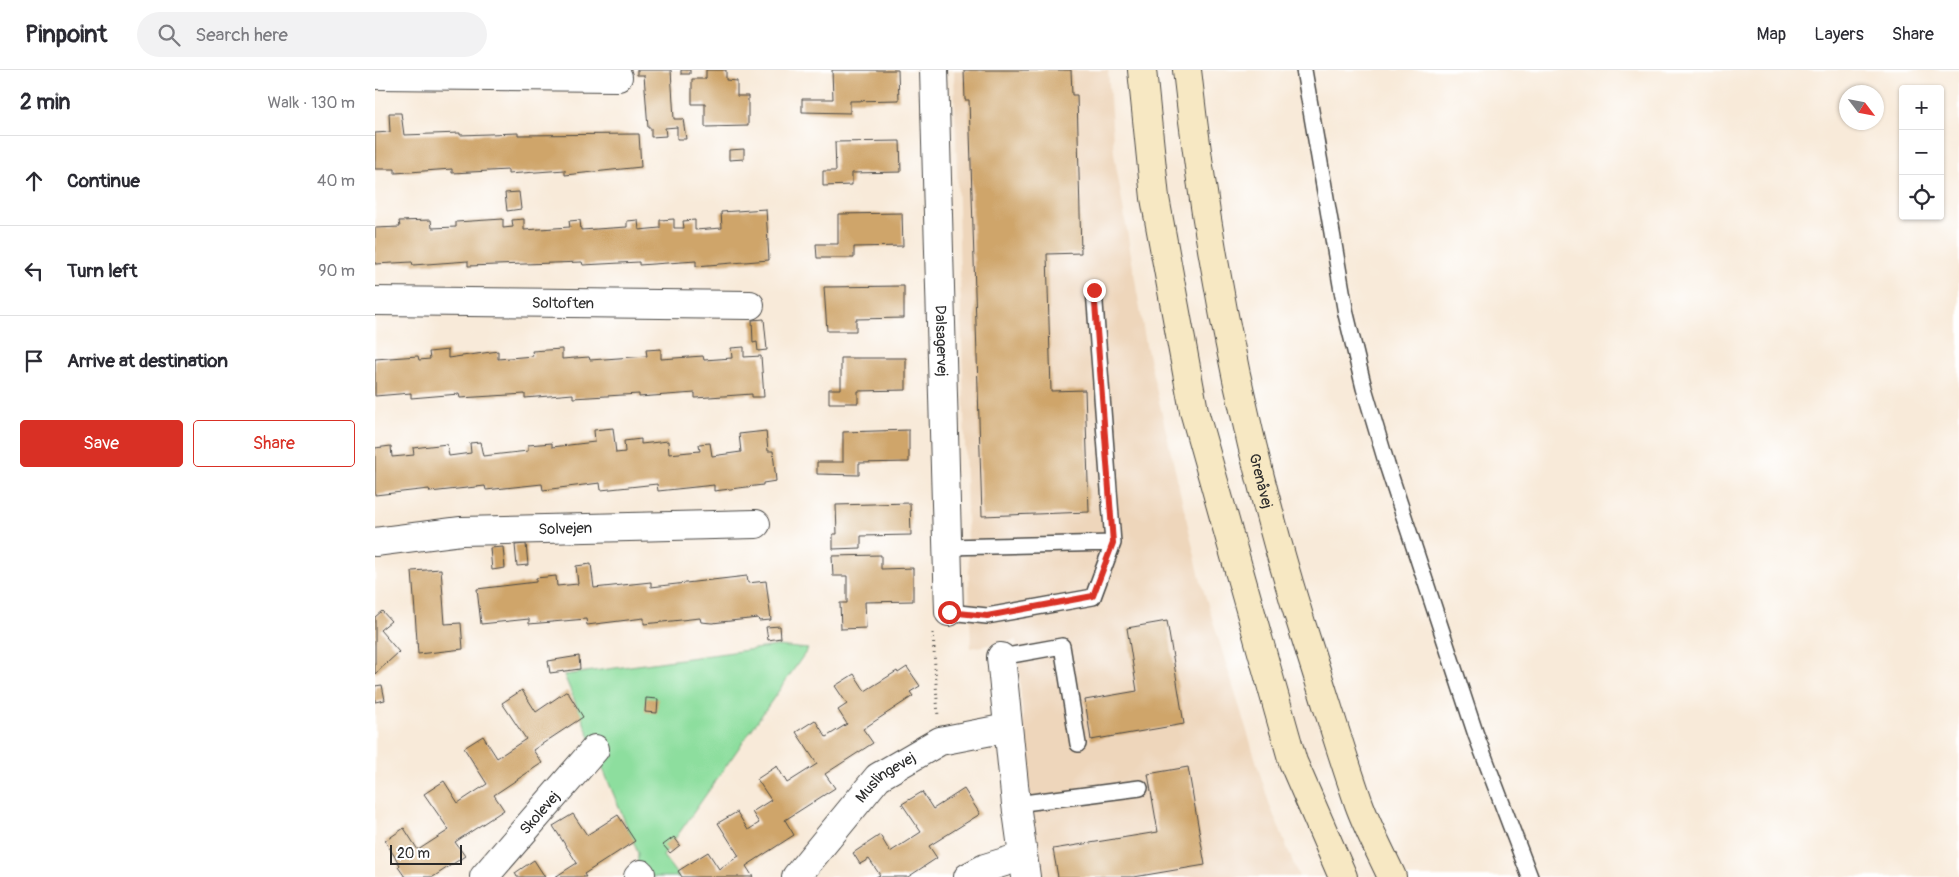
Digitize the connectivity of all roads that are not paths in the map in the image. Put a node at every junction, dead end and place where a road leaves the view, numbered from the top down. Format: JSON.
{"nodes":[{"id":1,"x":934,"y":70,"type":"edge"},
{"id":2,"x":1142,"y":70,"type":"edge"},
{"id":3,"x":1187,"y":70,"type":"edge"},
{"id":4,"x":1304,"y":70,"type":"edge"},
{"id":5,"x":375,"y":75,"type":"edge"},
{"id":6,"x":618,"y":76,"type":"dead end"},
{"id":7,"x":1094,"y":290,"type":"dead end"},
{"id":8,"x":375,"y":301,"type":"edge"},
{"id":9,"x":750,"y":306,"type":"dead end"},
{"id":10,"x":757,"y":524,"type":"dead end"},
{"id":11,"x":375,"y":542,"type":"edge"},
{"id":12,"x":1113,"y":543,"type":"junction"},
{"id":13,"x":947,"y":547,"type":"junction"},
{"id":14,"x":949,"y":612,"type":"joint"},
{"id":15,"x":1001,"y":658,"type":"joint"},
{"id":16,"x":1007,"y":728,"type":"junction"},
{"id":17,"x":1078,"y":744,"type":"dead end"},
{"id":18,"x":595,"y":749,"type":"dead end"},
{"id":19,"x":1140,"y":788,"type":"dead end"},
{"id":20,"x":1015,"y":804,"type":"junction"},
{"id":21,"x":1024,"y":867,"type":"edge"},
{"id":22,"x":484,"y":877,"type":"edge"},
{"id":23,"x":796,"y":877,"type":"edge"},
{"id":24,"x":968,"y":877,"type":"edge"},
{"id":25,"x":1343,"y":877,"type":"edge"},
{"id":26,"x":1392,"y":877,"type":"edge"},
{"id":27,"x":1529,"y":877,"type":"edge"}],
"edges":[{"from":1,"to":13,"type":"street","name":"Dalsagervej"},
{"from":2,"to":25,"type":"main road"},
{"from":3,"to":26,"type":"main road","name":"Grenåvej"},
{"from":4,"to":27,"type":"lane"},
{"from":5,"to":6,"type":"street"},
{"from":7,"to":12,"type":"lane"},
{"from":8,"to":9,"type":"street","name":"Soltoften"},
{"from":10,"to":11,"type":"street","name":"Solvejen"},
{"from":12,"to":13,"type":"lane"},
{"from":12,"to":14,"type":"lane"},
{"from":13,"to":14,"type":"street","name":"Dalsagervej"},
{"from":15,"to":16,"type":"street"},
{"from":15,"to":17,"type":"lane"},
{"from":16,"to":20,"type":"street"},
{"from":16,"to":23,"type":"street","name":"Muslingevej"},
{"from":18,"to":22,"type":"street","name":"Skolevej"},
{"from":19,"to":20,"type":"lane"},
{"from":20,"to":21,"type":"street"},
{"from":21,"to":24,"type":"street"}]}
